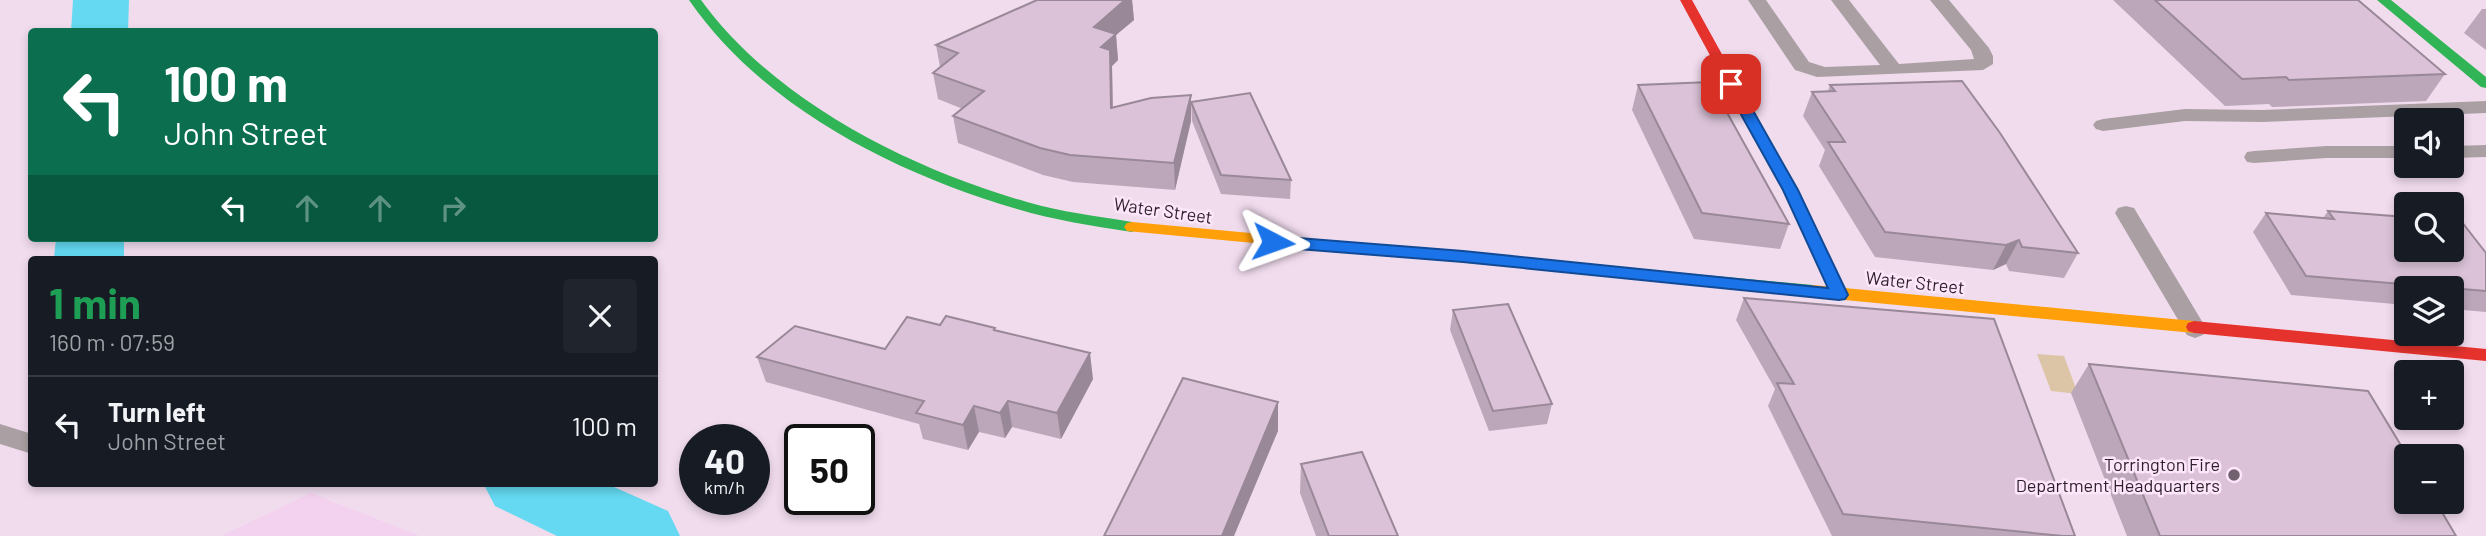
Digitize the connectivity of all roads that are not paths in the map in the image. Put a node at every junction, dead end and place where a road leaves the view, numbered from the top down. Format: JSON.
{"nodes":[{"id":1,"x":695,"y":0,"type":"edge"},
{"id":2,"x":1686,"y":0,"type":"edge"},
{"id":3,"x":1756,"y":0,"type":"edge"},
{"id":4,"x":1840,"y":0,"type":"edge"},
{"id":5,"x":1939,"y":0,"type":"edge"},
{"id":6,"x":2383,"y":0,"type":"edge"},
{"id":7,"x":1894,"y":70,"type":"junction"},
{"id":8,"x":2486,"y":84,"type":"edge"},
{"id":9,"x":2486,"y":107,"type":"edge"},
{"id":10,"x":2103,"y":125,"type":"dead end"},
{"id":11,"x":2394,"y":152,"type":"edge"},
{"id":12,"x":2464,"y":152,"type":"edge"},
{"id":13,"x":2486,"y":152,"type":"edge"},
{"id":14,"x":2255,"y":157,"type":"dead end"},
{"id":15,"x":2126,"y":213,"type":"dead end"},
{"id":16,"x":1839,"y":295,"type":"junction"},
{"id":17,"x":2195,"y":329,"type":"junction"},
{"id":18,"x":2486,"y":355,"type":"edge"},
{"id":19,"x":0,"y":434,"type":"edge"},
{"id":20,"x":28,"y":443,"type":"edge"}],
"edges":[{"from":1,"to":16,"type":"main road","name":"Water Street"},
{"from":2,"to":16,"type":"main road"},
{"from":3,"to":7,"type":"lane"},
{"from":4,"to":7,"type":"lane"},
{"from":5,"to":7,"type":"lane"},
{"from":6,"to":8,"type":"main road"},
{"from":9,"to":10,"type":"lane"},
{"from":11,"to":14,"type":"lane"},
{"from":12,"to":13,"type":"lane"},
{"from":15,"to":17,"type":"lane"},
{"from":16,"to":17,"type":"main road","name":"Water Street"},
{"from":17,"to":18,"type":"main road","name":"Water Street"},
{"from":19,"to":20,"type":"lane"}]}
